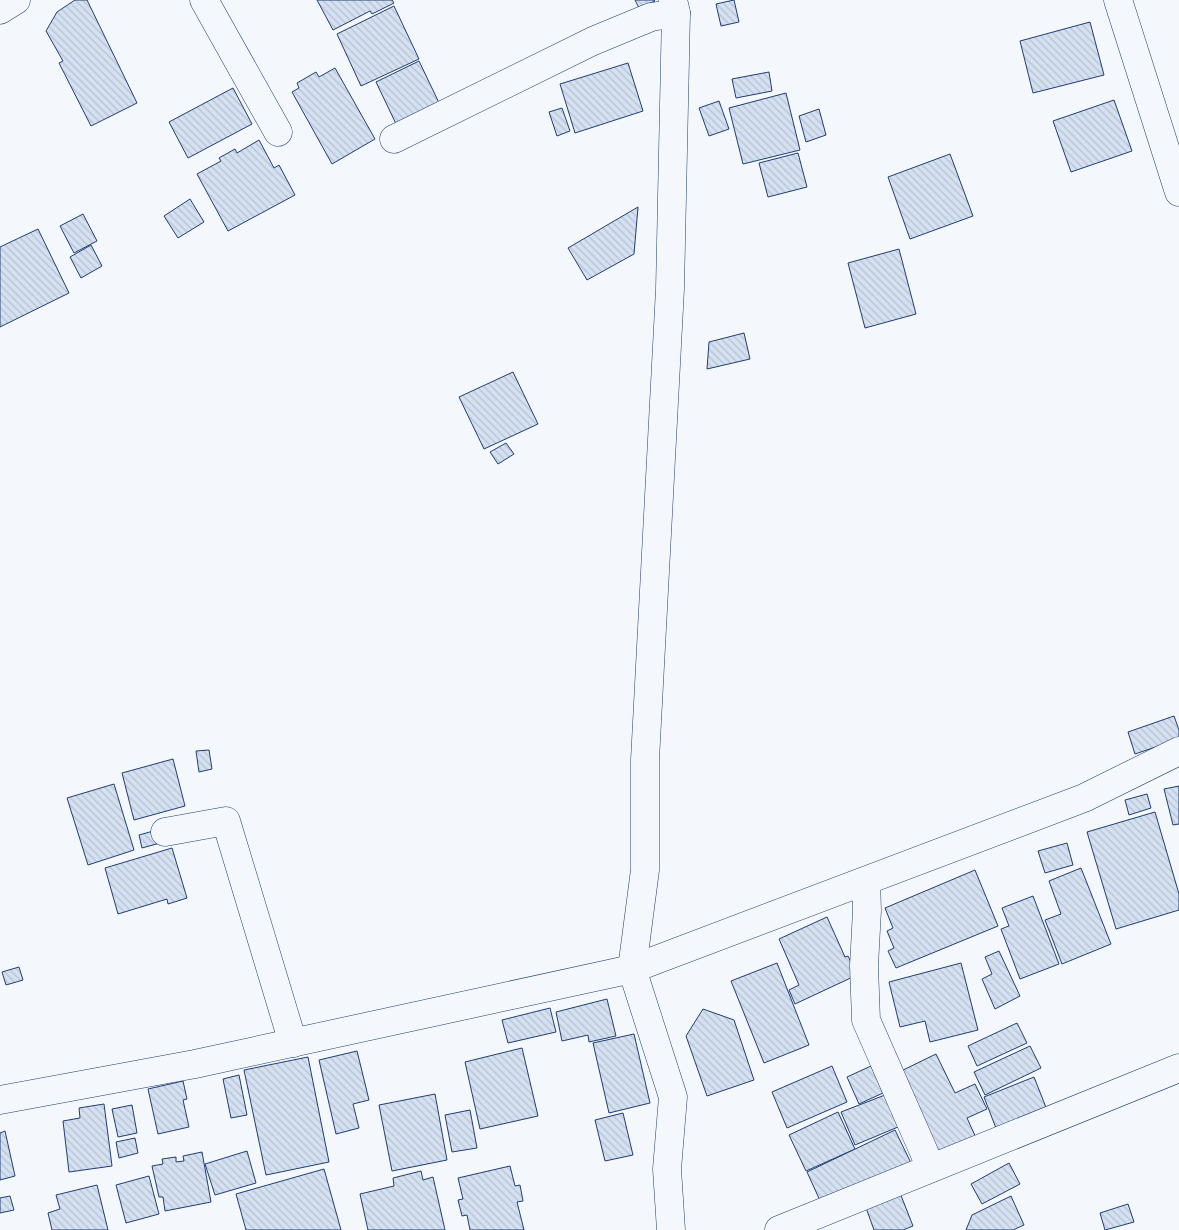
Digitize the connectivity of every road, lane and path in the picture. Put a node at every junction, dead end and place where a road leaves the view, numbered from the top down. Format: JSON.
{"nodes":[{"id":1,"x":16,"y":0,"type":"edge"},
{"id":2,"x":204,"y":0,"type":"edge"},
{"id":3,"x":1118,"y":0,"type":"edge"},
{"id":4,"x":675,"y":6,"type":"edge"},
{"id":5,"x":0,"y":10,"type":"edge"},
{"id":6,"x":278,"y":132,"type":"dead end"},
{"id":7,"x":394,"y":138,"type":"dead end"},
{"id":8,"x":1179,"y":192,"type":"edge"},
{"id":9,"x":1179,"y":751,"type":"edge"},
{"id":10,"x":166,"y":832,"type":"dead end"},
{"id":11,"x":866,"y":881,"type":"junction"},
{"id":12,"x":632,"y":969,"type":"junction"},
{"id":13,"x":293,"y":1043,"type":"junction"},
{"id":14,"x":1179,"y":1068,"type":"edge"},
{"id":15,"x":0,"y":1100,"type":"edge"},
{"id":16,"x":931,"y":1168,"type":"junction"},
{"id":17,"x":671,"y":1230,"type":"edge"},
{"id":18,"x":779,"y":1230,"type":"edge"}],
"edges":[{"from":1,"to":5,"type":"street"},
{"from":2,"to":6,"type":"street"},
{"from":3,"to":8,"type":"street"},
{"from":4,"to":7,"type":"street"},
{"from":4,"to":12,"type":"street"},
{"from":9,"to":11,"type":"street"},
{"from":10,"to":13,"type":"street"},
{"from":11,"to":12,"type":"street"},
{"from":11,"to":16,"type":"street"},
{"from":12,"to":13,"type":"street"},
{"from":12,"to":17,"type":"street"},
{"from":13,"to":15,"type":"street"},
{"from":14,"to":16,"type":"street"},
{"from":16,"to":18,"type":"street"}]}
